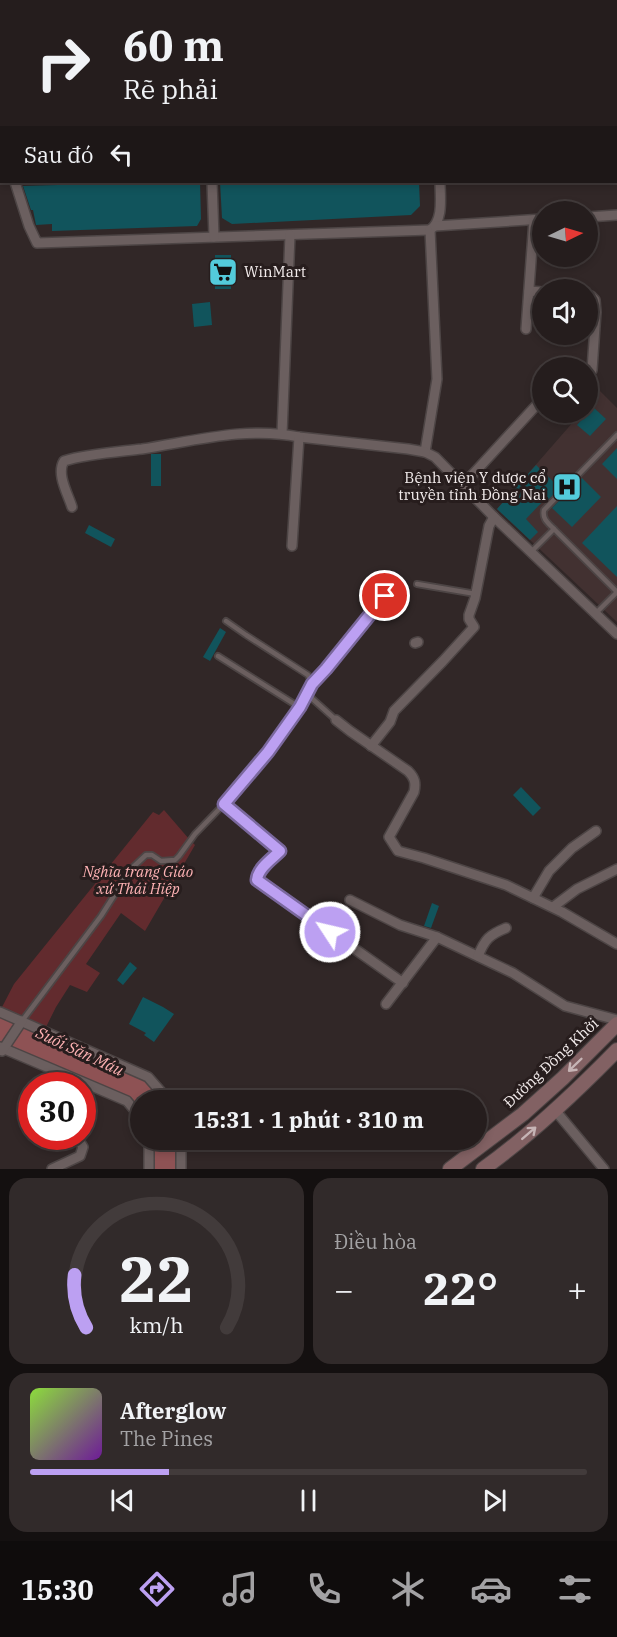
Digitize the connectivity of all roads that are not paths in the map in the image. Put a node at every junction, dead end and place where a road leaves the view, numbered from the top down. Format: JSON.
{"nodes":[{"id":1,"x":15,"y":183,"type":"edge"},
{"id":2,"x":212,"y":183,"type":"edge"},
{"id":3,"x":440,"y":183,"type":"edge"},
{"id":4,"x":617,"y":215,"type":"edge"},
{"id":5,"x":598,"y":216,"type":"edge"},
{"id":6,"x":532,"y":220,"type":"edge"},
{"id":7,"x":433,"y":228,"type":"junction"},
{"id":8,"x":290,"y":235,"type":"junction"},
{"id":9,"x":214,"y":237,"type":"junction"},
{"id":10,"x":532,"y":267,"type":"edge"},
{"id":11,"x":529,"y":291,"type":"junction"},
{"id":12,"x":532,"y":291,"type":"edge"},
{"id":13,"x":526,"y":329,"type":"dead end"},
{"id":14,"x":532,"y":411,"type":"edge"},
{"id":15,"x":282,"y":434,"type":"junction"},
{"id":16,"x":617,"y":435,"type":"edge"},
{"id":17,"x":299,"y":437,"type":"junction"},
{"id":18,"x":425,"y":452,"type":"junction"},
{"id":19,"x":463,"y":485,"type":"junction"},
{"id":20,"x":72,"y":507,"type":"dead end"},
{"id":21,"x":494,"y":517,"type":"junction"},
{"id":22,"x":554,"y":530,"type":"junction"},
{"id":23,"x":292,"y":546,"type":"dead end"},
{"id":24,"x":531,"y":552,"type":"junction"},
{"id":25,"x":417,"y":584,"type":"dead end"},
{"id":26,"x":617,"y":592,"type":"edge"},
{"id":27,"x":476,"y":594,"type":"junction"},
{"id":28,"x":385,"y":596,"type":"dead end"},
{"id":29,"x":596,"y":613,"type":"junction"},
{"id":30,"x":226,"y":621,"type":"dead end"},
{"id":31,"x":617,"y":634,"type":"edge"},
{"id":32,"x":218,"y":656,"type":"dead end"},
{"id":33,"x":312,"y":684,"type":"junction"},
{"id":34,"x":307,"y":694,"type":"junction"},
{"id":35,"x":300,"y":707,"type":"junction"},
{"id":36,"x":336,"y":720,"type":"joint"},
{"id":37,"x":371,"y":746,"type":"junction"},
{"id":38,"x":224,"y":804,"type":"junction"},
{"id":39,"x":596,"y":831,"type":"dead end"},
{"id":40,"x":617,"y":868,"type":"edge"},
{"id":41,"x":533,"y":898,"type":"junction"},
{"id":42,"x":350,"y":900,"type":"dead end"},
{"id":43,"x":553,"y":907,"type":"junction"},
{"id":44,"x":506,"y":927,"type":"dead end"},
{"id":45,"x":437,"y":937,"type":"junction"},
{"id":46,"x":617,"y":944,"type":"edge"},
{"id":47,"x":478,"y":956,"type":"junction"},
{"id":48,"x":403,"y":983,"type":"junction"},
{"id":49,"x":386,"y":1004,"type":"dead end"},
{"id":50,"x":0,"y":1012,"type":"edge"},
{"id":51,"x":22,"y":1021,"type":"junction"},
{"id":52,"x":617,"y":1022,"type":"edge"},
{"id":53,"x":1,"y":1049,"type":"edge"},
{"id":54,"x":617,"y":1050,"type":"edge"},
{"id":55,"x":159,"y":1090,"type":"edge"},
{"id":56,"x":130,"y":1105,"type":"edge"},
{"id":57,"x":555,"y":1110,"type":"junction"},
{"id":58,"x":82,"y":1150,"type":"edge"},
{"id":59,"x":149,"y":1150,"type":"edge"},
{"id":60,"x":181,"y":1150,"type":"edge"},
{"id":61,"x":64,"y":1167,"type":"edge"},
{"id":62,"x":52,"y":1169,"type":"edge"},
{"id":63,"x":149,"y":1169,"type":"edge"},
{"id":64,"x":181,"y":1169,"type":"edge"},
{"id":65,"x":450,"y":1169,"type":"edge"},
{"id":66,"x":483,"y":1169,"type":"edge"},
{"id":67,"x":604,"y":1169,"type":"edge"}],
"edges":[{"from":1,"to":9,"type":"street"},
{"from":2,"to":9,"type":"street"},
{"from":3,"to":7,"type":"street"},
{"from":4,"to":5,"type":"street"},
{"from":6,"to":7,"type":"street"},
{"from":7,"to":8,"type":"street"},
{"from":7,"to":18,"type":"street"},
{"from":8,"to":9,"type":"street"},
{"from":8,"to":15,"type":"street"},
{"from":10,"to":11,"type":"street"},
{"from":11,"to":12,"type":"street"},
{"from":11,"to":13,"type":"street"},
{"from":14,"to":19,"type":"street"},
{"from":15,"to":17,"type":"street"},
{"from":15,"to":20,"type":"street"},
{"from":16,"to":22,"type":"lane"},
{"from":17,"to":18,"type":"street"},
{"from":17,"to":23,"type":"street"},
{"from":18,"to":19,"type":"street"},
{"from":19,"to":21,"type":"street"},
{"from":21,"to":24,"type":"street"},
{"from":21,"to":27,"type":"street"},
{"from":22,"to":24,"type":"lane"},
{"from":22,"to":26,"type":"lane"},
{"from":24,"to":29,"type":"street"},
{"from":25,"to":27,"type":"lane"},
{"from":26,"to":29,"type":"lane"},
{"from":27,"to":37,"type":"street"},
{"from":28,"to":33,"type":"lane"},
{"from":29,"to":31,"type":"street"},
{"from":30,"to":33,"type":"lane"},
{"from":32,"to":35,"type":"lane"},
{"from":33,"to":34,"type":"lane"},
{"from":34,"to":35,"type":"lane"},
{"from":34,"to":36,"type":"lane"},
{"from":35,"to":38,"type":"lane"},
{"from":36,"to":37,"type":"street"},
{"from":37,"to":41,"type":"street"},
{"from":38,"to":48,"type":"street"},
{"from":38,"to":51,"type":"lane"},
{"from":39,"to":41,"type":"street"},
{"from":40,"to":43,"type":"street"},
{"from":41,"to":43,"type":"street"},
{"from":42,"to":45,"type":"street"},
{"from":43,"to":46,"type":"street"},
{"from":44,"to":47,"type":"street"},
{"from":45,"to":47,"type":"street"},
{"from":45,"to":48,"type":"street"},
{"from":47,"to":52,"type":"street"},
{"from":48,"to":49,"type":"street"},
{"from":50,"to":51,"type":"street"},
{"from":51,"to":53,"type":"street"},
{"from":51,"to":55,"type":"street"},
{"from":52,"to":65,"type":"main road","name":"Đường Đồng Khởi","one_way":true},
{"from":53,"to":56,"type":"street"},
{"from":54,"to":57,"type":"main road"},
{"from":66,"to":57,"type":"main road","one_way":true},
{"from":57,"to":67,"type":"street"},
{"from":58,"to":61,"type":"street"},
{"from":59,"to":63,"type":"street"},
{"from":60,"to":64,"type":"street"},
{"from":61,"to":62,"type":"street"}]}
